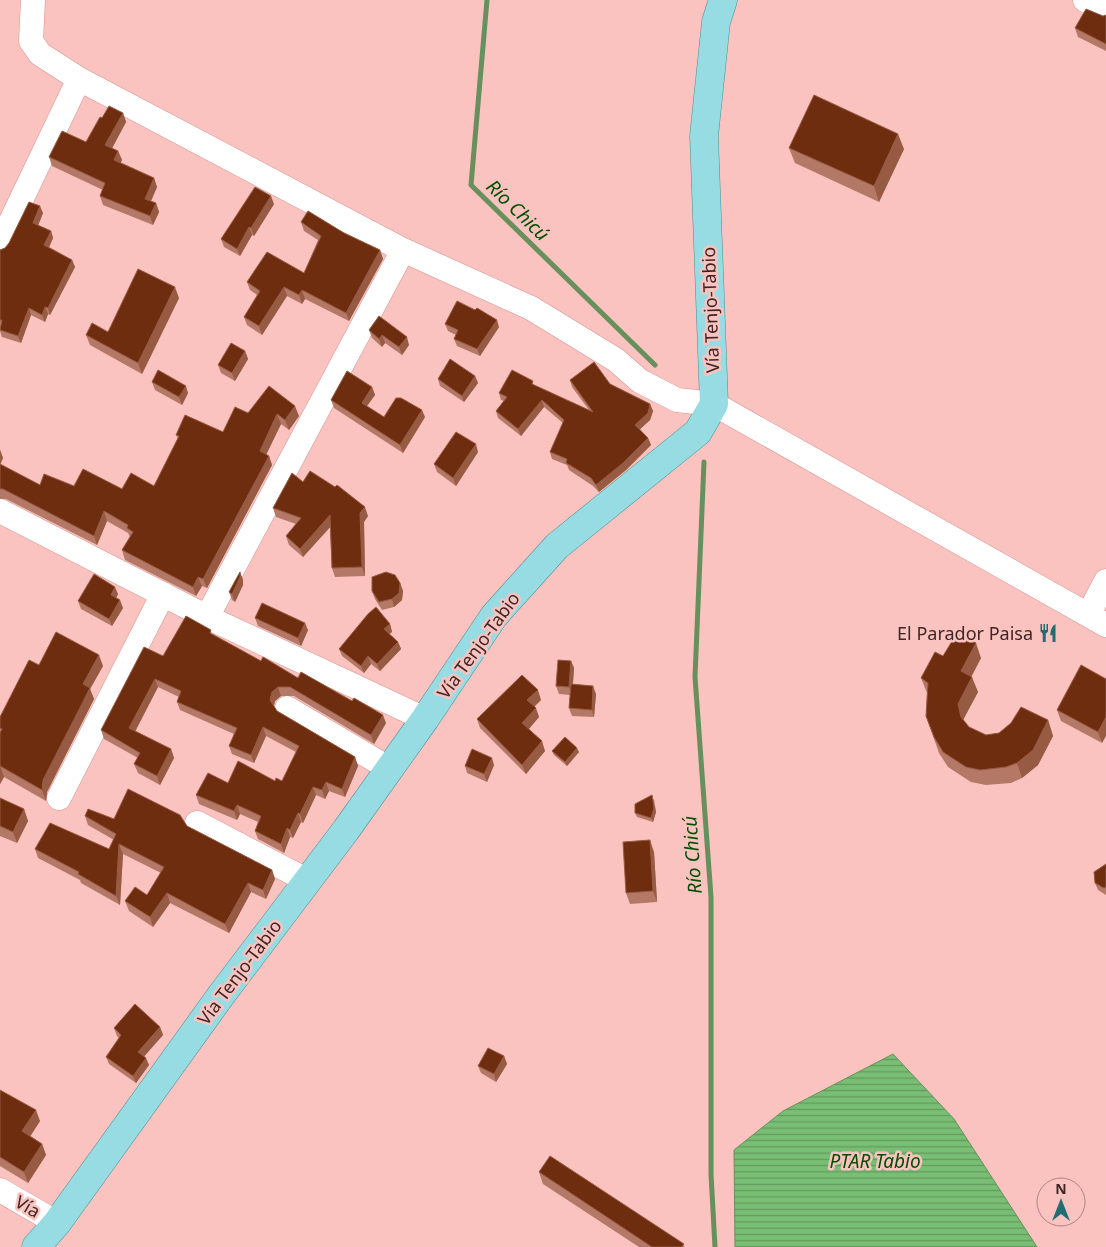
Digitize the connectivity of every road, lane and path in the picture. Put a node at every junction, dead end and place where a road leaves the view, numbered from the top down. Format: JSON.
{"nodes":[{"id":1,"x":33,"y":0,"type":"edge"},
{"id":2,"x":723,"y":0,"type":"edge"},
{"id":3,"x":1085,"y":0,"type":"edge"},
{"id":4,"x":1106,"y":11,"type":"edge"},
{"id":5,"x":79,"y":79,"type":"junction"},
{"id":6,"x":0,"y":244,"type":"edge"},
{"id":7,"x":404,"y":250,"type":"junction"},
{"id":8,"x":714,"y":404,"type":"junction"},
{"id":9,"x":0,"y":511,"type":"edge"},
{"id":10,"x":1106,"y":581,"type":"edge"},
{"id":11,"x":163,"y":594,"type":"junction"},
{"id":12,"x":207,"y":617,"type":"junction"},
{"id":13,"x":1097,"y":620,"type":"edge"},
{"id":14,"x":287,"y":708,"type":"dead end"},
{"id":15,"x":426,"y":719,"type":"junction"},
{"id":16,"x":390,"y":769,"type":"junction"},
{"id":17,"x":59,"y":798,"type":"dead end"},
{"id":18,"x":197,"y":823,"type":"dead end"},
{"id":19,"x":308,"y":881,"type":"junction"},
{"id":20,"x":0,"y":1190,"type":"edge"},
{"id":21,"x":57,"y":1222,"type":"junction"},
{"id":22,"x":36,"y":1247,"type":"edge"}],
"edges":[{"from":1,"to":5,"type":"street"},
{"from":2,"to":8,"type":"main road","name":"Vía Tenjo-Tabio"},
{"from":3,"to":4,"type":"street"},
{"from":5,"to":6,"type":"street"},
{"from":5,"to":7,"type":"street"},
{"from":7,"to":8,"type":"street"},
{"from":7,"to":12,"type":"street"},
{"from":8,"to":13,"type":"street"},
{"from":8,"to":15,"type":"main road","name":"Vía Tenjo-Tabio"},
{"from":9,"to":11,"type":"street"},
{"from":10,"to":13,"type":"street"},
{"from":11,"to":12,"type":"street"},
{"from":11,"to":17,"type":"street"},
{"from":12,"to":15,"type":"street"},
{"from":14,"to":16,"type":"street"},
{"from":15,"to":16,"type":"main road","name":"Vía Tenjo-Tabio"},
{"from":16,"to":19,"type":"main road","name":"Vía Tenjo-Tabio"},
{"from":18,"to":19,"type":"street"},
{"from":19,"to":21,"type":"main road","name":"Vía Tenjo-Tabio"},
{"from":20,"to":21,"type":"street","name":"Vía"},
{"from":21,"to":22,"type":"main road","name":"Vía Tenjo-Tabio"}]}
